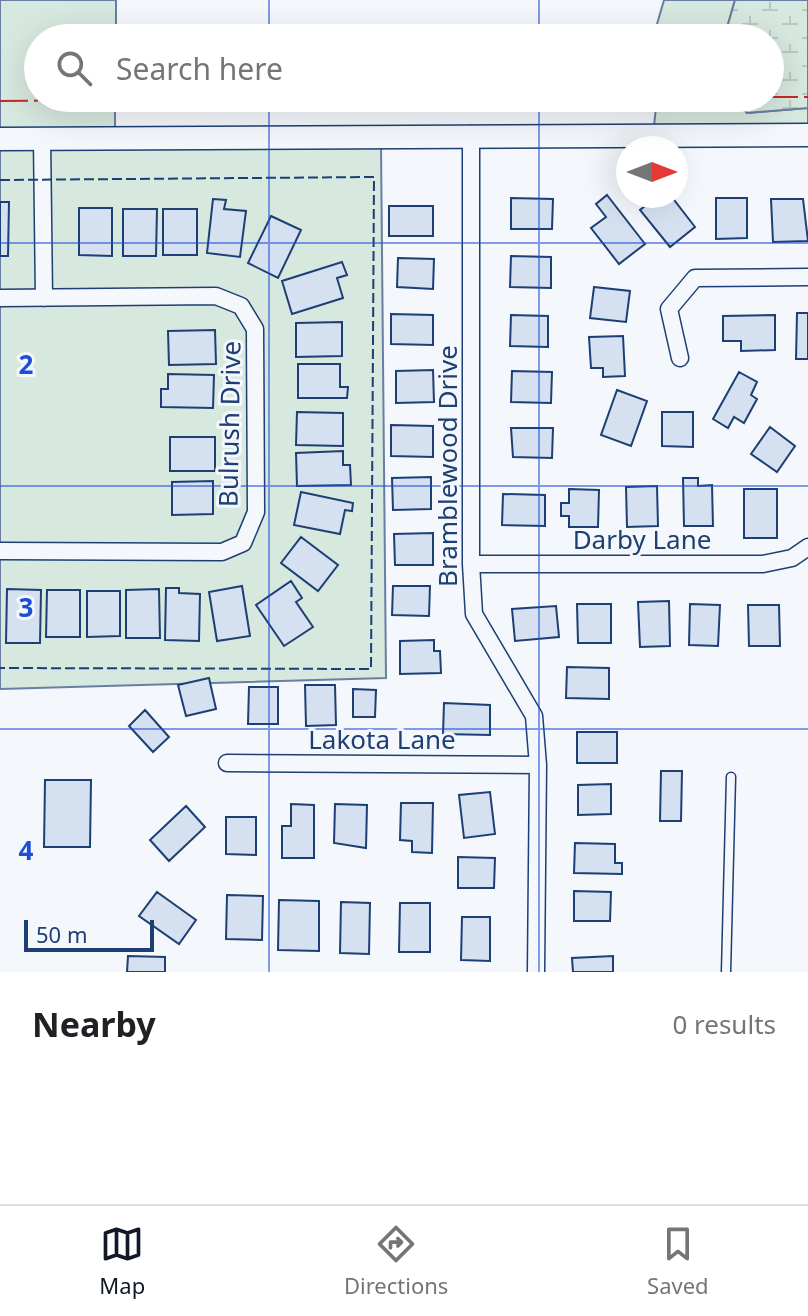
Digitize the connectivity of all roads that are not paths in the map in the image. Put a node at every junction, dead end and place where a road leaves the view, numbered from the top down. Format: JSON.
{"nodes":[{"id":1,"x":471,"y":134,"type":"junction"},
{"id":2,"x":808,"y":135,"type":"edge"},
{"id":3,"x":0,"y":139,"type":"edge"},
{"id":4,"x":42,"y":139,"type":"junction"},
{"id":5,"x":808,"y":277,"type":"edge"},
{"id":6,"x":0,"y":298,"type":"edge"},
{"id":7,"x":44,"y":298,"type":"junction"},
{"id":8,"x":680,"y":358,"type":"dead end"},
{"id":9,"x":808,"y":547,"type":"edge"},
{"id":10,"x":0,"y":551,"type":"edge"},
{"id":11,"x":471,"y":564,"type":"junction"},
{"id":12,"x":227,"y":763,"type":"dead end"},
{"id":13,"x":538,"y":765,"type":"junction"},
{"id":14,"x":731,"y":777,"type":"dead end"},
{"id":15,"x":536,"y":972,"type":"edge"},
{"id":16,"x":726,"y":972,"type":"edge"}],
"edges":[{"from":1,"to":2,"type":"main road"},
{"from":1,"to":4,"type":"main road"},
{"from":1,"to":11,"type":"street","name":"Bramblewood Drive"},
{"from":3,"to":4,"type":"main road"},
{"from":4,"to":7,"type":"street"},
{"from":5,"to":8,"type":"street"},
{"from":6,"to":7,"type":"street","name":"Bulrush Drive"},
{"from":7,"to":10,"type":"street","name":"Bulrush Drive"},
{"from":9,"to":11,"type":"street","name":"Darby Lane"},
{"from":11,"to":13,"type":"street","name":"Bramblewood Drive"},
{"from":12,"to":13,"type":"street","name":"Lakota Lane"},
{"from":13,"to":15,"type":"street","name":"Bramblewood Drive"},
{"from":14,"to":16,"type":"lane"}]}
